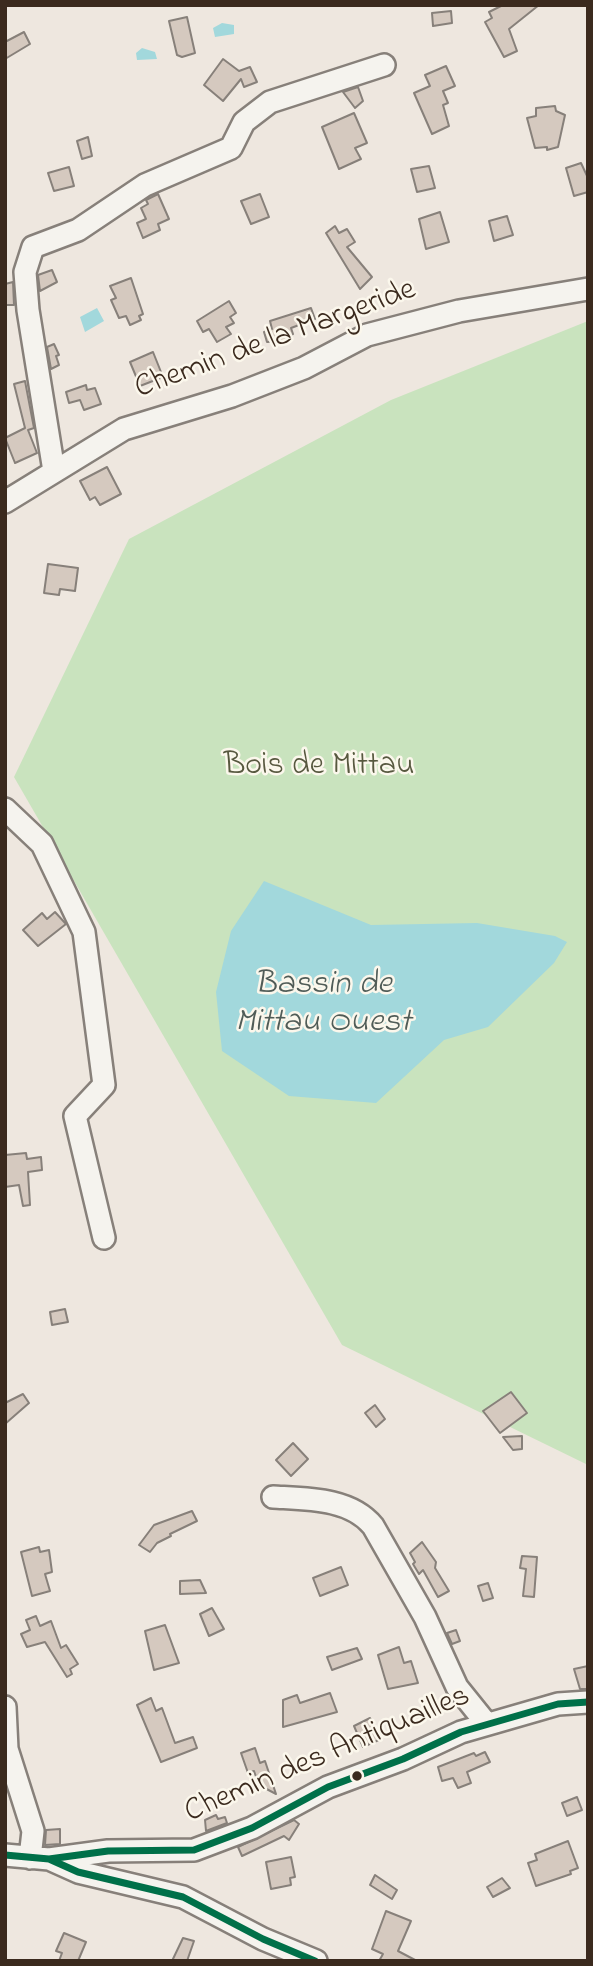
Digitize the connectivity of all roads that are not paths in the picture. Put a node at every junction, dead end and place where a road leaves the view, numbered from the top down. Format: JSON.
{"nodes":[{"id":1,"x":384,"y":65,"type":"dead end"},
{"id":2,"x":588,"y":289,"type":"edge"},
{"id":3,"x":54,"y":471,"type":"junction"},
{"id":4,"x":5,"y":502,"type":"edge"},
{"id":5,"x":5,"y":809,"type":"edge"},
{"id":6,"x":104,"y":1238,"type":"dead end"},
{"id":7,"x":274,"y":1497,"type":"dead end"},
{"id":8,"x":588,"y":1702,"type":"edge"},
{"id":9,"x":5,"y":1707,"type":"edge"},
{"id":10,"x":486,"y":1723,"type":"junction"},
{"id":11,"x":5,"y":1855,"type":"edge"},
{"id":12,"x":39,"y":1859,"type":"junction"},
{"id":13,"x":316,"y":1961,"type":"edge"}],
"edges":[{"from":1,"to":3,"type":"street"},
{"from":2,"to":3,"type":"street","name":"Chemin de la Margeride"},
{"from":3,"to":4,"type":"street","name":"Chemin de la Margeride"},
{"from":5,"to":6,"type":"street"},
{"from":7,"to":10,"type":"street"},
{"from":8,"to":10,"type":"street","name":"Chemin des Antiquailles"},
{"from":9,"to":12,"type":"street"},
{"from":10,"to":12,"type":"street","name":"Chemin des Antiquailles"},
{"from":11,"to":12,"type":"street"},
{"from":12,"to":13,"type":"street"}]}
